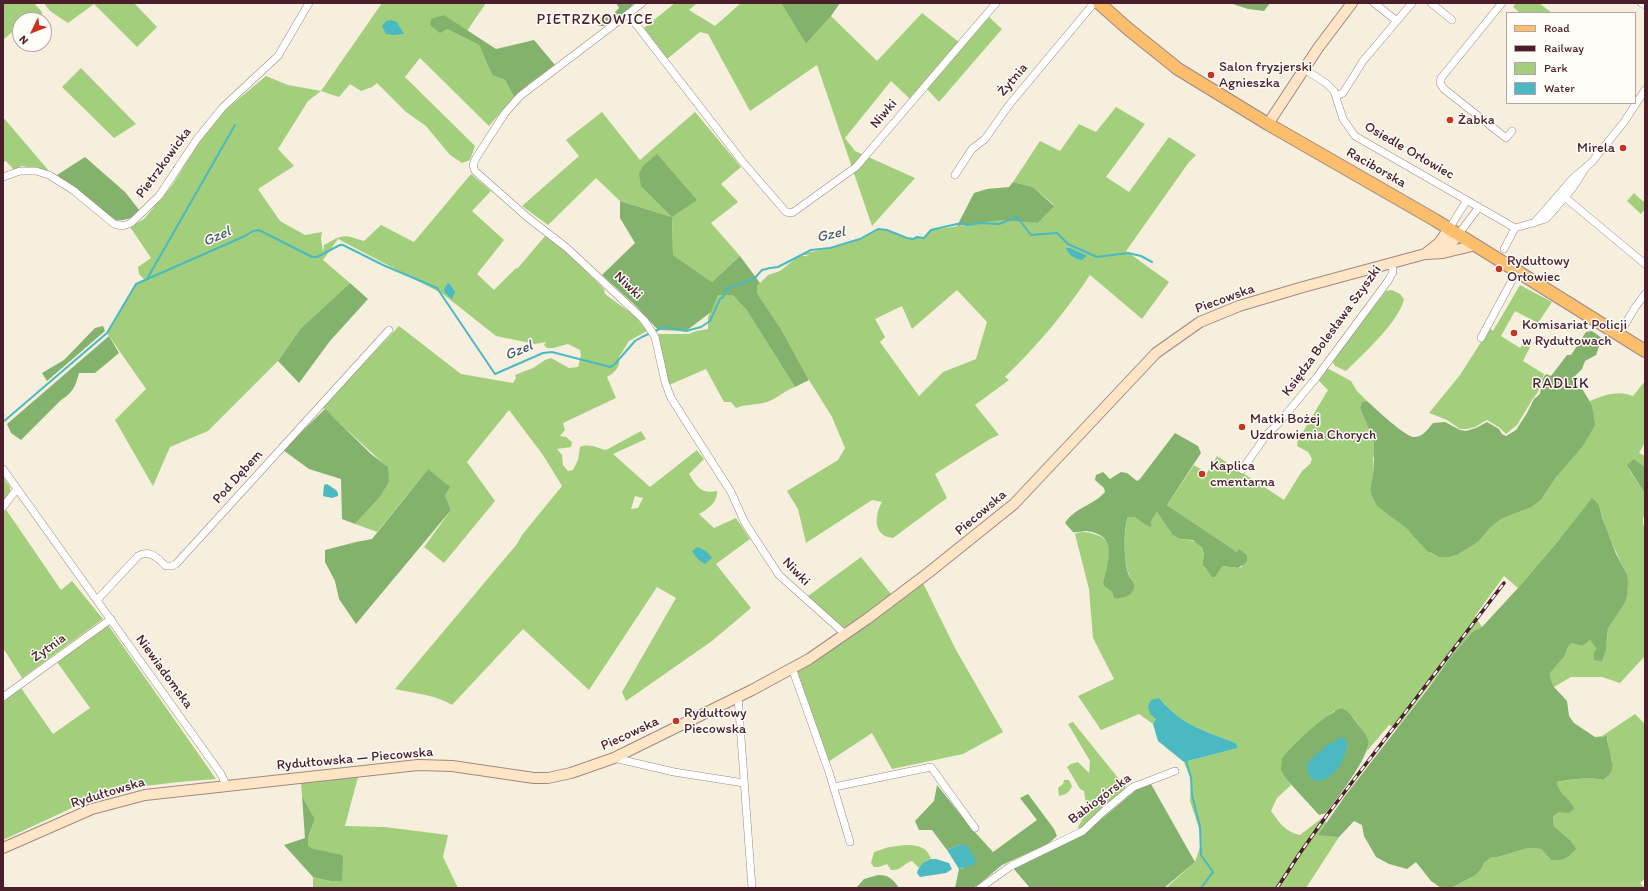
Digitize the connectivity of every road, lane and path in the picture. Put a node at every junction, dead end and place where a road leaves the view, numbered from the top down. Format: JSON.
{"nodes":[{"id":1,"x":309,"y":3,"type":"edge"},
{"id":2,"x":642,"y":3,"type":"edge"},
{"id":3,"x":996,"y":3,"type":"edge"},
{"id":4,"x":1094,"y":3,"type":"edge"},
{"id":5,"x":1098,"y":3,"type":"edge"},
{"id":6,"x":1352,"y":3,"type":"edge"},
{"id":7,"x":1374,"y":3,"type":"edge"},
{"id":8,"x":1412,"y":3,"type":"edge"},
{"id":9,"x":1431,"y":3,"type":"edge"},
{"id":10,"x":1502,"y":3,"type":"edge"},
{"id":11,"x":628,"y":14,"type":"junction"},
{"id":12,"x":1452,"y":20,"type":"dead end"},
{"id":13,"x":1396,"y":21,"type":"junction"},
{"id":14,"x":1304,"y":69,"type":"junction"},
{"id":15,"x":1645,"y":90,"type":"edge"},
{"id":16,"x":1336,"y":96,"type":"junction"},
{"id":17,"x":1642,"y":99,"type":"edge"},
{"id":18,"x":1268,"y":124,"type":"junction"},
{"id":19,"x":1512,"y":131,"type":"dead end"},
{"id":20,"x":955,"y":175,"type":"dead end"},
{"id":21,"x":3,"y":177,"type":"edge"},
{"id":22,"x":1563,"y":195,"type":"junction"},
{"id":23,"x":1467,"y":200,"type":"junction"},
{"id":24,"x":1479,"y":207,"type":"junction"},
{"id":25,"x":1515,"y":228,"type":"junction"},
{"id":26,"x":1454,"y":232,"type":"junction"},
{"id":27,"x":1476,"y":245,"type":"junction"},
{"id":28,"x":1504,"y":249,"type":"dead end"},
{"id":29,"x":1443,"y":253,"type":"junction"},
{"id":30,"x":1425,"y":254,"type":"junction"},
{"id":31,"x":1392,"y":264,"type":"junction"},
{"id":32,"x":1645,"y":264,"type":"edge"},
{"id":33,"x":1517,"y":271,"type":"junction"},
{"id":34,"x":1645,"y":294,"type":"edge"},
{"id":35,"x":389,"y":330,"type":"dead end"},
{"id":36,"x":1619,"y":334,"type":"junction"},
{"id":37,"x":1481,"y":338,"type":"dead end"},
{"id":38,"x":1645,"y":351,"type":"edge"},
{"id":39,"x":3,"y":469,"type":"edge"},
{"id":40,"x":1242,"y":470,"type":"dead end"},
{"id":41,"x":17,"y":489,"type":"junction"},
{"id":42,"x":3,"y":507,"type":"edge"},
{"id":43,"x":97,"y":600,"type":"junction"},
{"id":44,"x":110,"y":619,"type":"junction"},
{"id":45,"x":845,"y":634,"type":"junction"},
{"id":46,"x":792,"y":668,"type":"junction"},
{"id":47,"x":3,"y":697,"type":"edge"},
{"id":48,"x":738,"y":697,"type":"junction"},
{"id":49,"x":614,"y":758,"type":"junction"},
{"id":50,"x":1175,"y":771,"type":"dead end"},
{"id":51,"x":534,"y":778,"type":"joint"},
{"id":52,"x":744,"y":783,"type":"junction"},
{"id":53,"x":226,"y":785,"type":"junction"},
{"id":54,"x":834,"y":787,"type":"junction"},
{"id":55,"x":975,"y":828,"type":"dead end"},
{"id":56,"x":850,"y":842,"type":"dead end"},
{"id":57,"x":3,"y":848,"type":"edge"},
{"id":58,"x":752,"y":888,"type":"edge"},
{"id":59,"x":980,"y":888,"type":"edge"}],
"edges":[{"from":1,"to":21,"type":"street","name":"Pietrzkowicka"},
{"from":2,"to":11,"type":"street","name":"Niwki"},
{"from":3,"to":11,"type":"street","name":"Niwki"},
{"from":4,"to":20,"type":"street","name":"Żytnia"},
{"from":5,"to":18,"type":"main road","name":"Raciborska"},
{"from":6,"to":14,"type":"street"},
{"from":7,"to":13,"type":"street"},
{"from":8,"to":13,"type":"street"},
{"from":9,"to":12,"type":"street"},
{"from":10,"to":19,"type":"street"},
{"from":11,"to":45,"type":"street","name":"Niwki"},
{"from":13,"to":16,"type":"street"},
{"from":14,"to":16,"type":"street","name":"Osiedle Orłowiec"},
{"from":14,"to":18,"type":"street"},
{"from":15,"to":17,"type":"street"},
{"from":16,"to":23,"type":"street","name":"Osiedle Orłowiec"},
{"from":17,"to":22,"type":"street"},
{"from":18,"to":26,"type":"main road","name":"Raciborska"},
{"from":22,"to":25,"type":"street"},
{"from":22,"to":32,"type":"street"},
{"from":23,"to":24,"type":"street","name":"Osiedle Orłowiec"},
{"from":23,"to":26,"type":"street"},
{"from":24,"to":25,"type":"street","name":"Osiedle Orłowiec"},
{"from":24,"to":26,"type":"street"},
{"from":25,"to":28,"type":"street"},
{"from":26,"to":27,"type":"main road","name":"Raciborska"},
{"from":26,"to":29,"type":"street"},
{"from":26,"to":30,"type":"street","name":"Piecowska"},
{"from":27,"to":29,"type":"street","name":"Piecowska"},
{"from":27,"to":33,"type":"main road","name":"Raciborska"},
{"from":29,"to":30,"type":"street","name":"Piecowska"},
{"from":30,"to":31,"type":"street","name":"Piecowska"},
{"from":31,"to":40,"type":"street","name":"Księdza Bolesława Szyszki"},
{"from":31,"to":45,"type":"street","name":"Piecowska"},
{"from":33,"to":36,"type":"main road","name":"Raciborska"},
{"from":33,"to":37,"type":"street"},
{"from":34,"to":36,"type":"street"},
{"from":35,"to":43,"type":"street","name":"Pod Dębem"},
{"from":36,"to":38,"type":"main road","name":"Raciborska"},
{"from":39,"to":41,"type":"street"},
{"from":41,"to":42,"type":"street"},
{"from":41,"to":43,"type":"street","name":"Niewiadomska"},
{"from":43,"to":44,"type":"street","name":"Niewiadomska"},
{"from":44,"to":47,"type":"street","name":"Żytnia"},
{"from":44,"to":53,"type":"street","name":"Niewiadomska"},
{"from":45,"to":46,"type":"street","name":"Piecowska"},
{"from":46,"to":48,"type":"street","name":"Piecowska"},
{"from":46,"to":54,"type":"street"},
{"from":48,"to":49,"type":"street","name":"Piecowska"},
{"from":48,"to":52,"type":"street"},
{"from":49,"to":51,"type":"street","name":"Piecowska"},
{"from":49,"to":52,"type":"street"},
{"from":50,"to":59,"type":"street","name":"Babiogórska"},
{"from":51,"to":53,"type":"street","name":"Rydułtowska — Piecowska"},
{"from":52,"to":58,"type":"street"},
{"from":53,"to":57,"type":"street","name":"Rydułtowska"},
{"from":54,"to":55,"type":"street"},
{"from":54,"to":56,"type":"street"}]}
